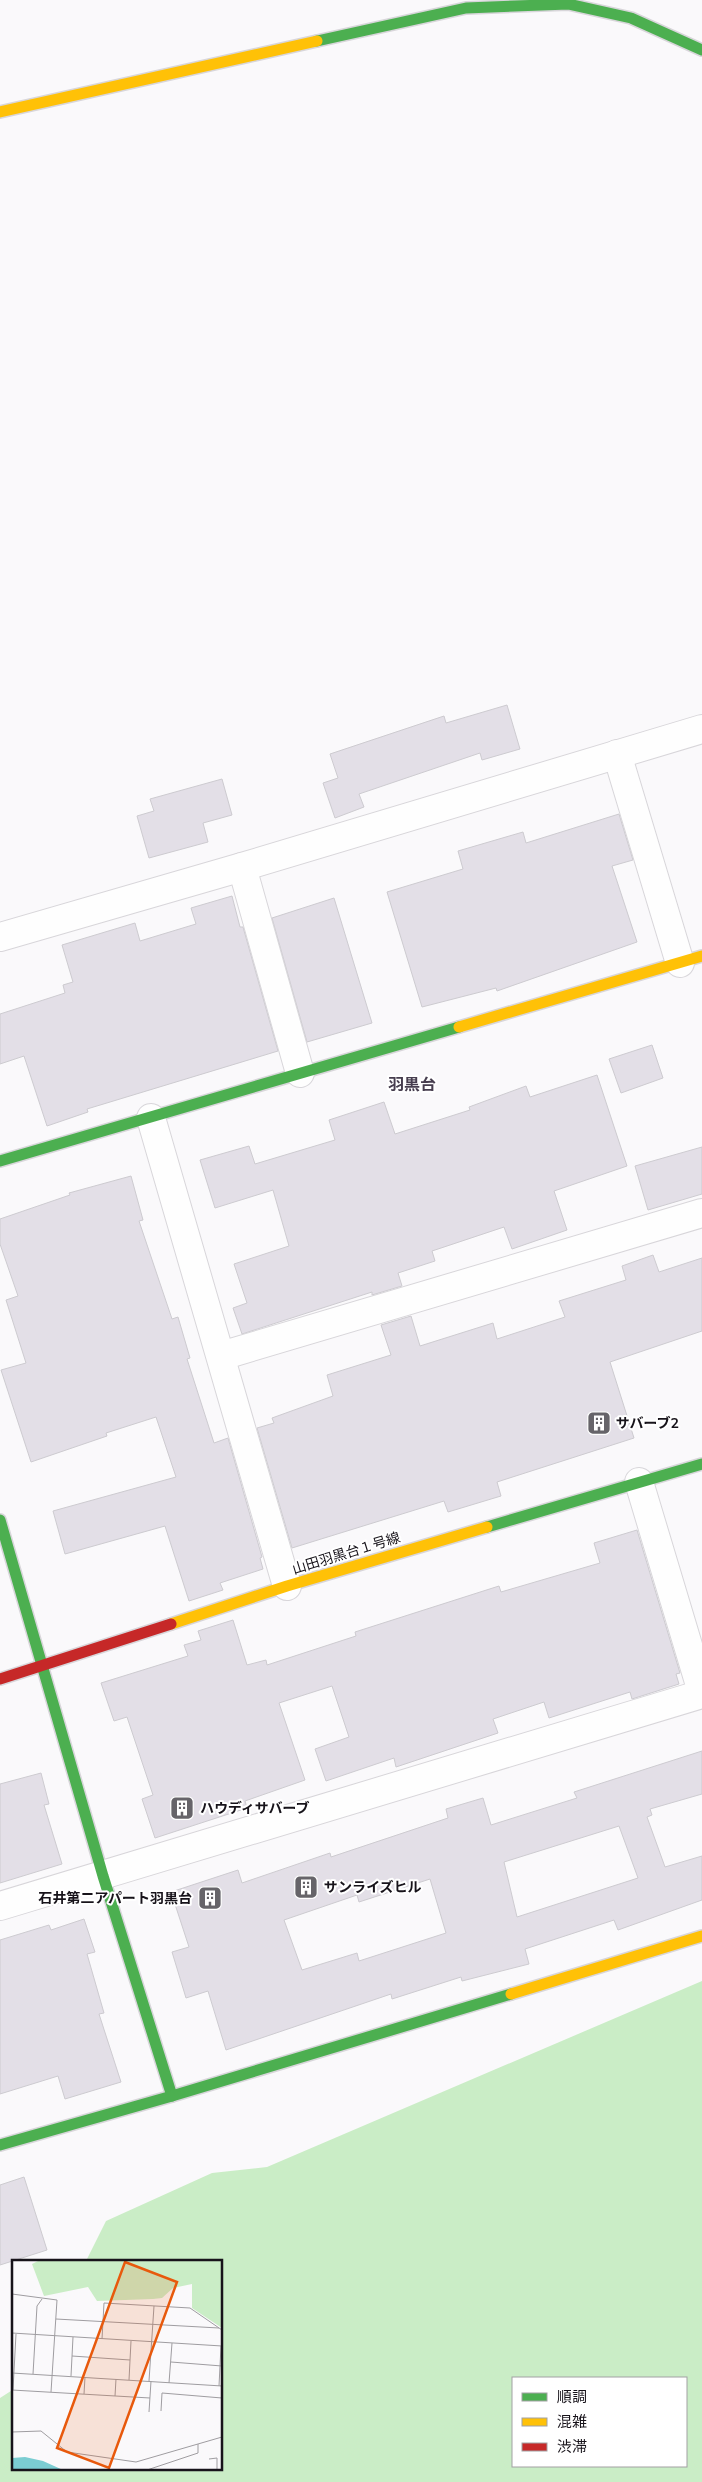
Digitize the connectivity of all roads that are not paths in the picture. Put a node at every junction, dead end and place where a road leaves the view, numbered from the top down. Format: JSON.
{"nodes":[{"id":1,"x":702,"y":50,"type":"edge"},
{"id":2,"x":0,"y":112,"type":"edge"},
{"id":3,"x":702,"y":729,"type":"edge"},
{"id":4,"x":617,"y":754,"type":"junction"},
{"id":5,"x":242,"y":867,"type":"junction"},
{"id":6,"x":0,"y":936,"type":"edge"},
{"id":7,"x":691,"y":960,"type":"edge"},
{"id":8,"x":300,"y":1073,"type":"junction"},
{"id":9,"x":151,"y":1118,"type":"junction"},
{"id":10,"x":0,"y":1162,"type":"edge"},
{"id":11,"x":702,"y":1213,"type":"edge"},
{"id":12,"x":221,"y":1356,"type":"junction"},
{"id":13,"x":702,"y":1464,"type":"edge"},
{"id":14,"x":639,"y":1482,"type":"junction"},
{"id":15,"x":0,"y":1520,"type":"edge"},
{"id":16,"x":287,"y":1586,"type":"junction"},
{"id":17,"x":43,"y":1666,"type":"junction"},
{"id":18,"x":0,"y":1678,"type":"edge"},
{"id":19,"x":702,"y":1693,"type":"edge"},
{"id":20,"x":103,"y":1876,"type":"junction"},
{"id":21,"x":0,"y":1906,"type":"edge"},
{"id":22,"x":702,"y":1936,"type":"edge"},
{"id":23,"x":172,"y":2096,"type":"junction"},
{"id":24,"x":0,"y":2145,"type":"edge"}],
"edges":[{"from":1,"to":2,"type":"street"},
{"from":3,"to":4,"type":"street"},
{"from":4,"to":5,"type":"street"},
{"from":4,"to":7,"type":"street"},
{"from":5,"to":6,"type":"street"},
{"from":5,"to":8,"type":"street"},
{"from":7,"to":8,"type":"street"},
{"from":8,"to":9,"type":"street"},
{"from":9,"to":10,"type":"street"},
{"from":9,"to":12,"type":"street"},
{"from":11,"to":12,"type":"street"},
{"from":12,"to":16,"type":"street"},
{"from":13,"to":14,"type":"street","name":"山田羽黒台１号線"},
{"from":14,"to":16,"type":"street","name":"山田羽黒台１号線"},
{"from":14,"to":19,"type":"street"},
{"from":15,"to":17,"type":"street"},
{"from":16,"to":17,"type":"street","name":"山田羽黒台１号線"},
{"from":17,"to":18,"type":"street","name":"山田羽黒台１号線"},
{"from":17,"to":20,"type":"street"},
{"from":19,"to":20,"type":"street"},
{"from":20,"to":21,"type":"street"},
{"from":20,"to":23,"type":"street"},
{"from":22,"to":23,"type":"street"},
{"from":23,"to":24,"type":"street"}]}
